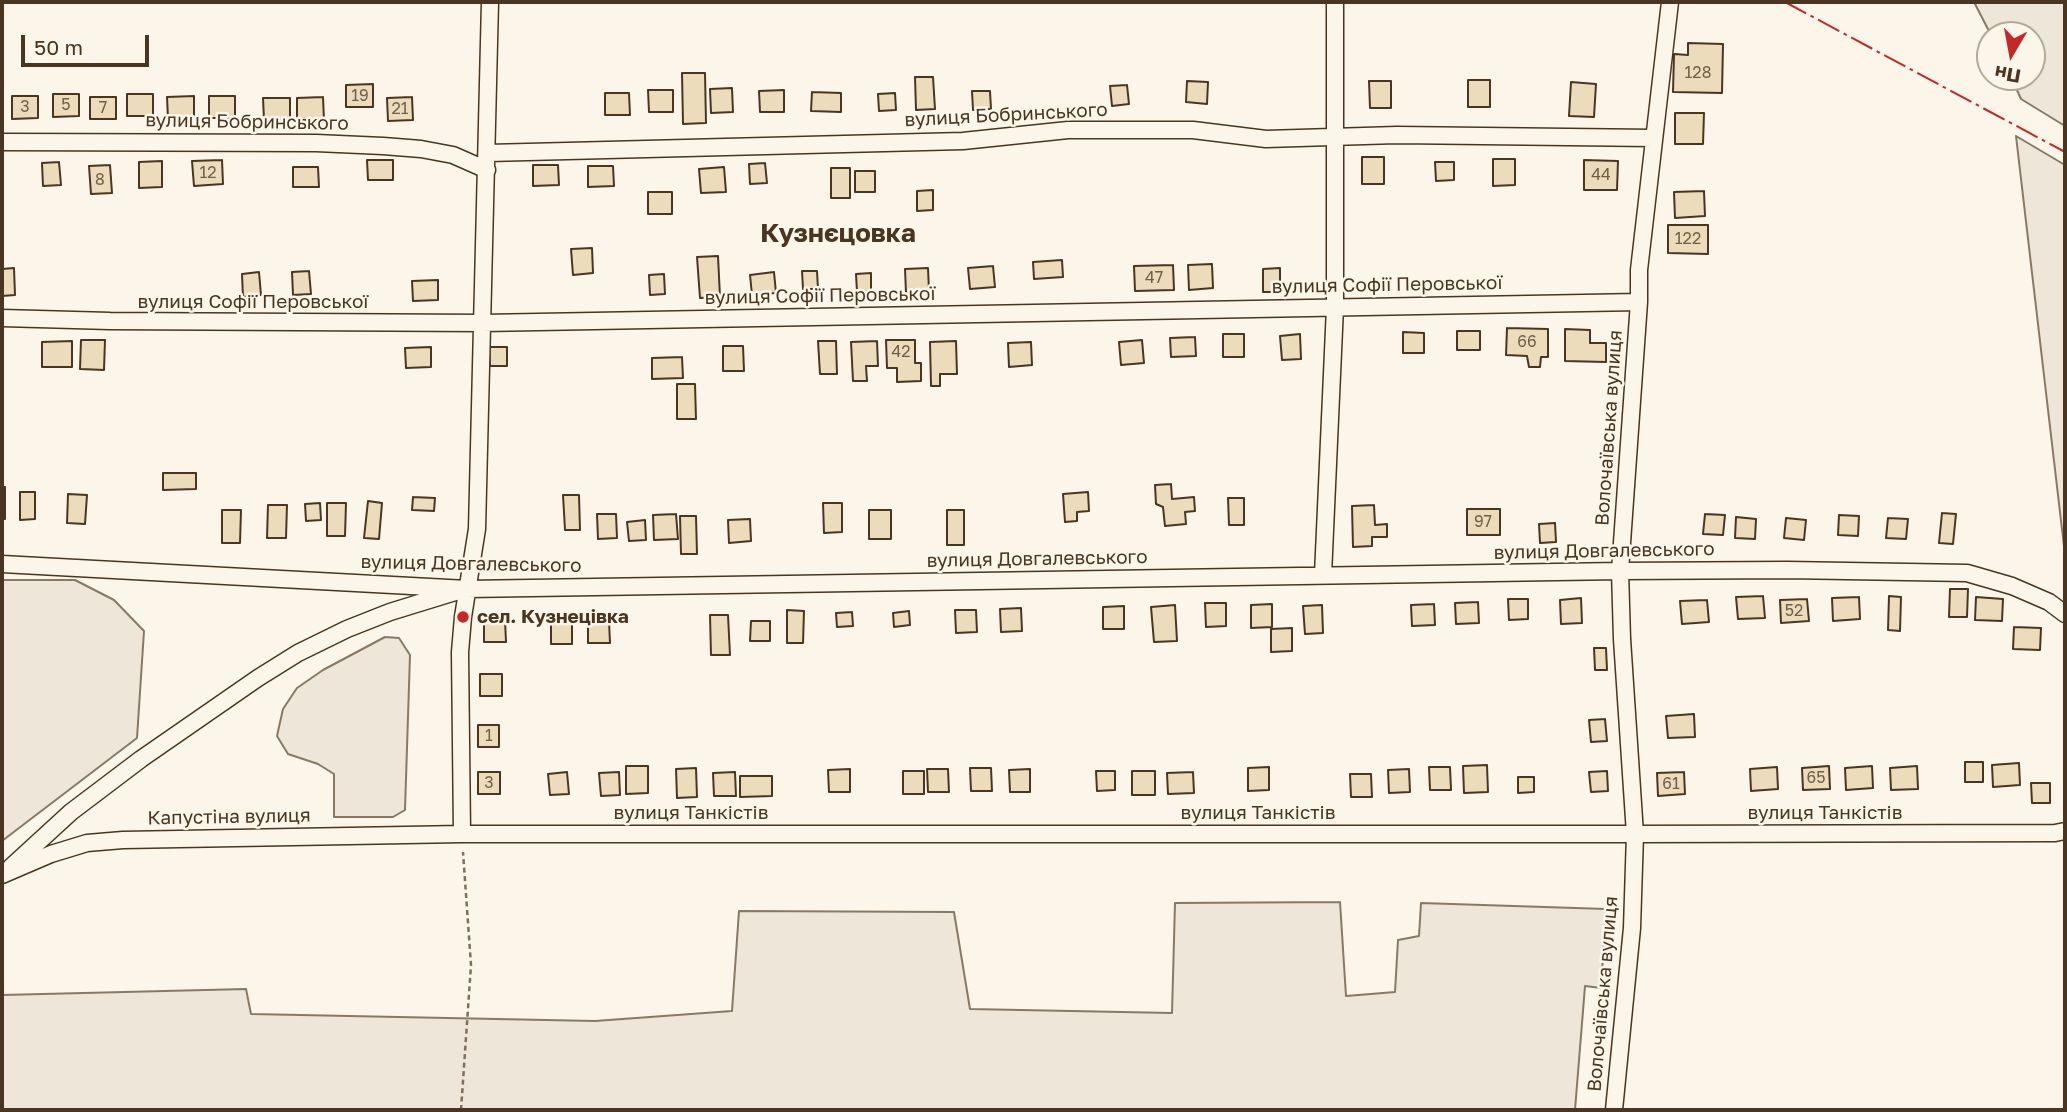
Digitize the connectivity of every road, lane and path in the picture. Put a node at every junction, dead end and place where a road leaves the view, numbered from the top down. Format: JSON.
{"nodes":[{"id":1,"x":490,"y":2,"type":"edge"},
{"id":2,"x":1335,"y":2,"type":"edge"},
{"id":3,"x":1670,"y":2,"type":"edge"},
{"id":4,"x":1335,"y":137,"type":"junction"},
{"id":5,"x":1653,"y":138,"type":"junction"},
{"id":6,"x":2,"y":142,"type":"edge"},
{"id":7,"x":488,"y":153,"type":"junction"},
{"id":8,"x":487,"y":170,"type":"junction"},
{"id":9,"x":1639,"y":302,"type":"junction"},
{"id":10,"x":1335,"y":307,"type":"junction"},
{"id":11,"x":2,"y":318,"type":"edge"},
{"id":12,"x":483,"y":323,"type":"junction"},
{"id":13,"x":2,"y":564,"type":"edge"},
{"id":14,"x":1620,"y":571,"type":"junction"},
{"id":15,"x":1323,"y":575,"type":"junction"},
{"id":16,"x":467,"y":589,"type":"junction"},
{"id":17,"x":2065,"y":614,"type":"edge"},
{"id":18,"x":2060,"y":832,"type":"edge"},
{"id":19,"x":462,"y":834,"type":"junction"},
{"id":20,"x":1635,"y":834,"type":"junction"},
{"id":21,"x":2,"y":875,"type":"edge"},
{"id":22,"x":461,"y":1110,"type":"edge"},
{"id":23,"x":1614,"y":1110,"type":"edge"}],
"edges":[{"from":1,"to":7,"type":"street"},
{"from":2,"to":4,"type":"street"},
{"from":3,"to":5,"type":"street","name":"Волочаївська вулиця"},
{"from":4,"to":5,"type":"street","name":"вулиця Бобринського"},
{"from":4,"to":7,"type":"street","name":"вулиця Бобринського"},
{"from":4,"to":10,"type":"street"},
{"from":5,"to":9,"type":"street","name":"Волочаївська вулиця"},
{"from":6,"to":8,"type":"street","name":"вулиця Бобринського"},
{"from":7,"to":8,"type":"street"},
{"from":8,"to":12,"type":"street"},
{"from":9,"to":10,"type":"street","name":"вулиця Софії Перовської"},
{"from":9,"to":14,"type":"street","name":"Волочаївська вулиця"},
{"from":10,"to":12,"type":"street","name":"вулиця Софії Перовської"},
{"from":10,"to":15,"type":"street"},
{"from":11,"to":12,"type":"street","name":"вулиця Софії Перовської"},
{"from":12,"to":16,"type":"street"},
{"from":13,"to":16,"type":"street","name":"вулиця Довгалевського"},
{"from":14,"to":15,"type":"street","name":"вулиця Довгалевського"},
{"from":14,"to":17,"type":"street","name":"вулиця Довгалевського"},
{"from":14,"to":20,"type":"street","name":"Волочаївська вулиця"},
{"from":15,"to":16,"type":"street","name":"вулиця Довгалевського"},
{"from":16,"to":19,"type":"street"},
{"from":16,"to":21,"type":"street"},
{"from":18,"to":20,"type":"street","name":"вулиця Танкістів"},
{"from":19,"to":20,"type":"street","name":"вулиця Танкістів"},
{"from":19,"to":21,"type":"street","name":"Капустіна вулиця"},
{"from":19,"to":22,"type":"path"},
{"from":20,"to":23,"type":"street","name":"Волочаївська вулиця"}]}
